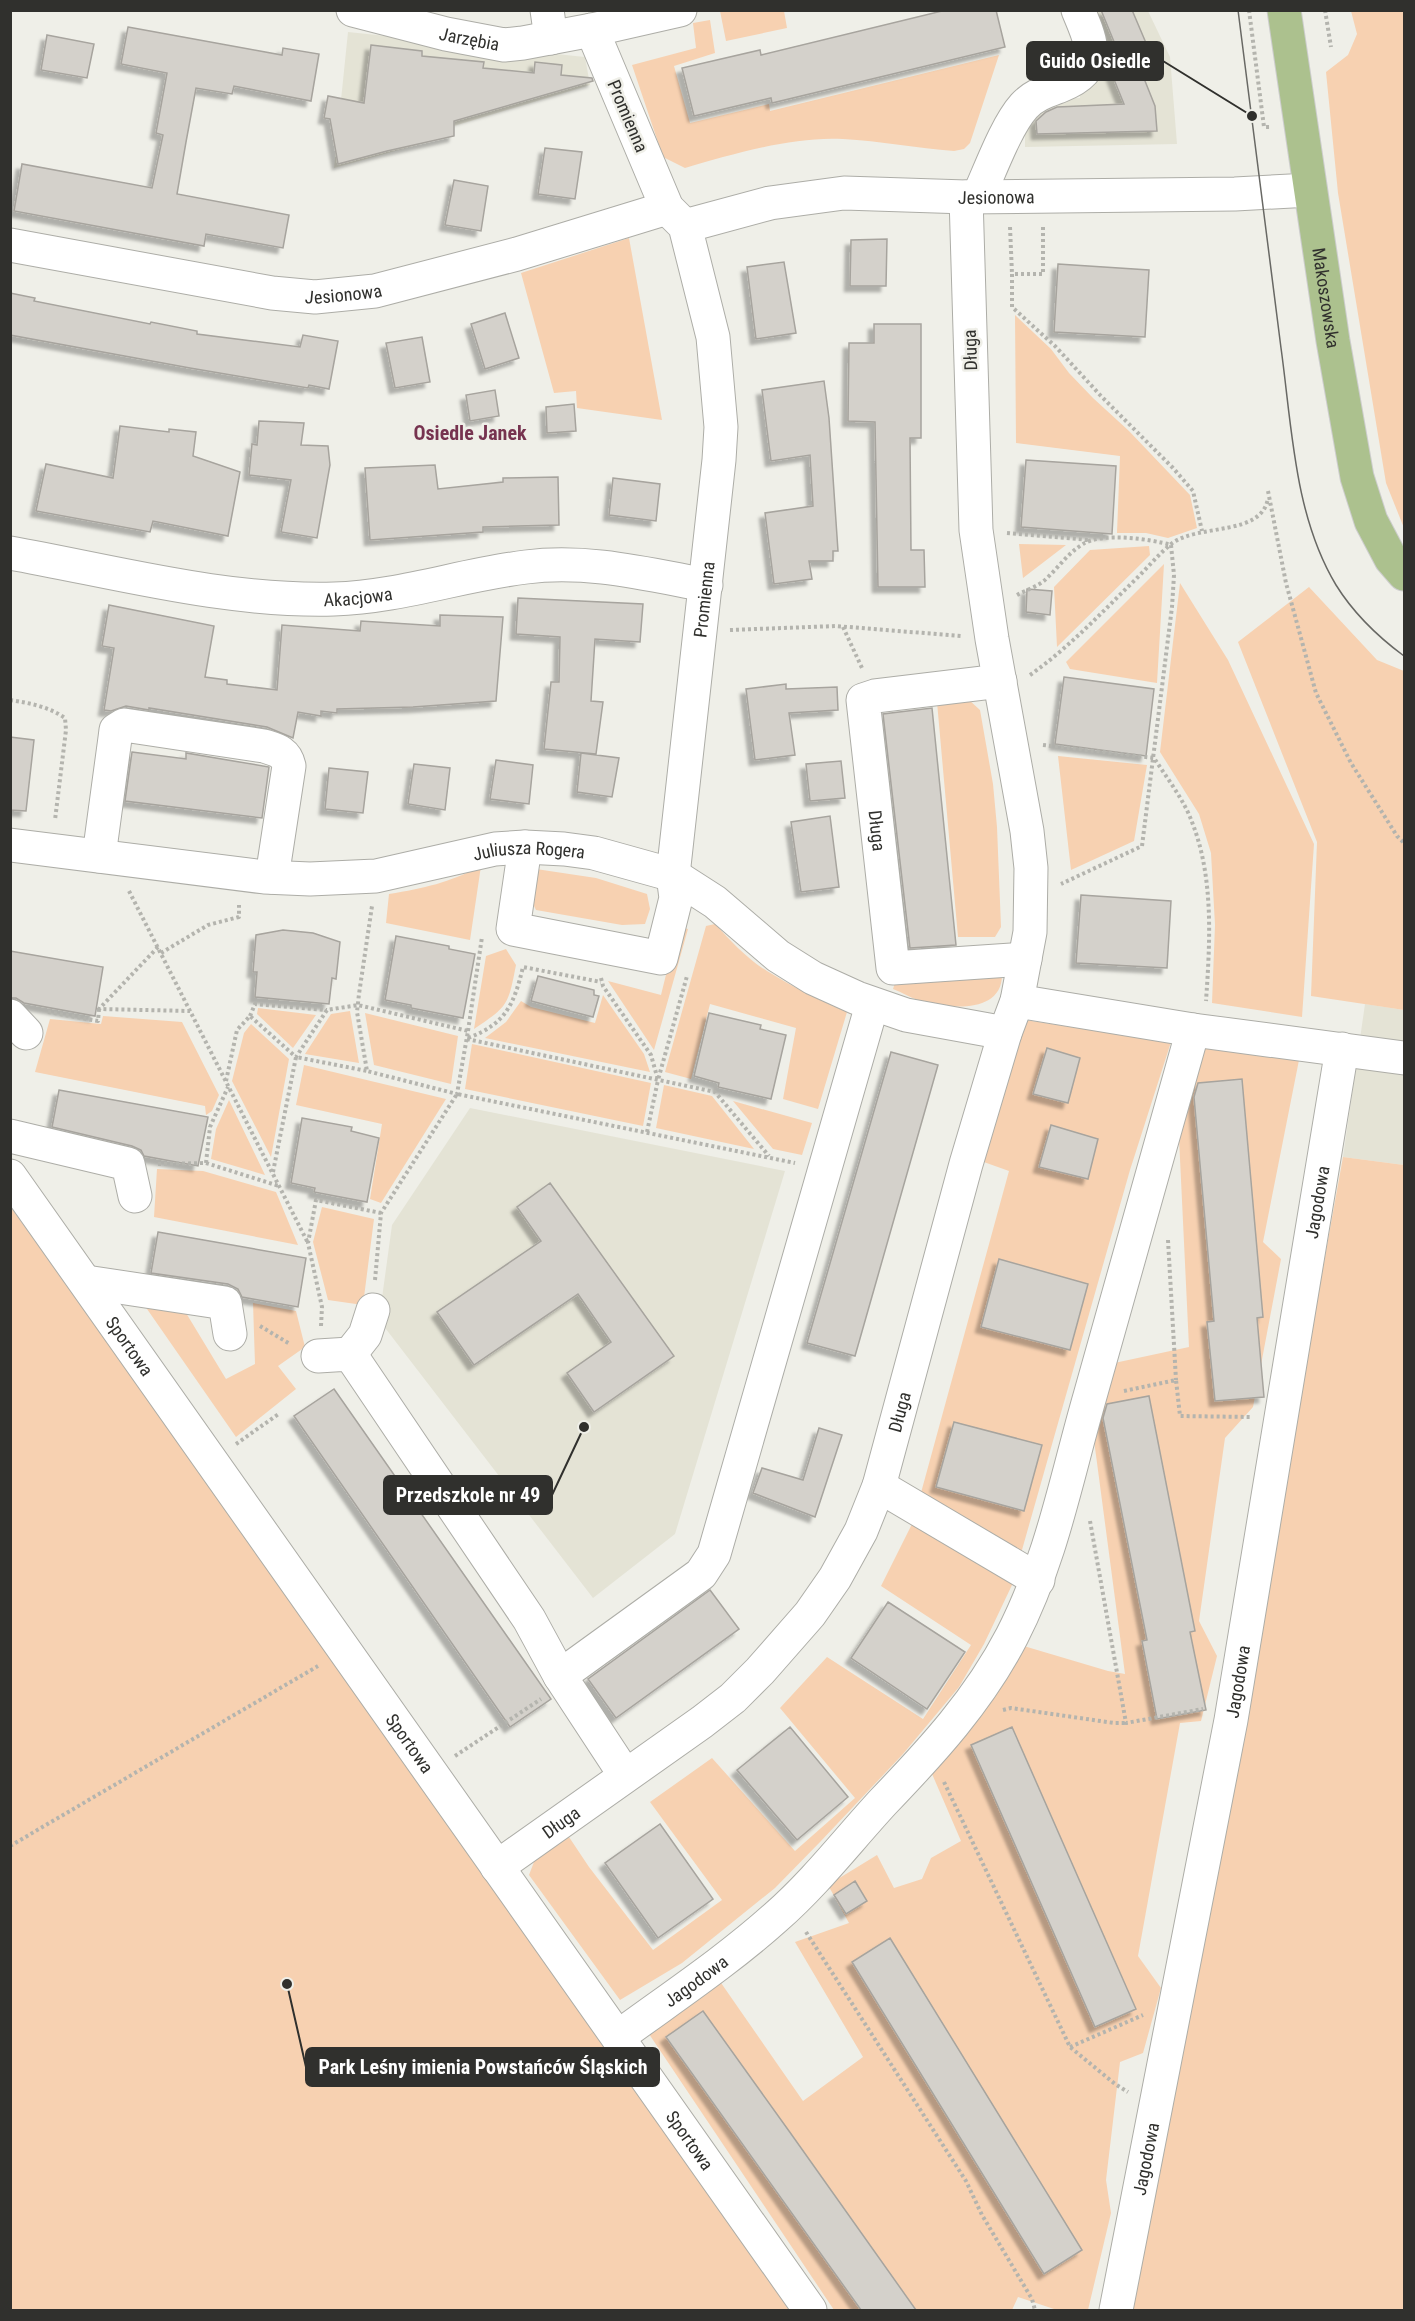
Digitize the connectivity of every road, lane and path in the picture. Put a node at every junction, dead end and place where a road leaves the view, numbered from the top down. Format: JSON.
{"nodes":[{"id":1,"x":353,"y":10,"type":"edge"},
{"id":2,"x":680,"y":10,"type":"edge"},
{"id":3,"x":1078,"y":10,"type":"edge"},
{"id":4,"x":1284,"y":10,"type":"edge"},
{"id":5,"x":1325,"y":10,"type":"edge"},
{"id":6,"x":398,"y":16,"type":"edge"},
{"id":7,"x":549,"y":24,"type":"edge"},
{"id":8,"x":592,"y":30,"type":"junction"},
{"id":9,"x":1331,"y":47,"type":"dead end"},
{"id":10,"x":1310,"y":190,"type":"junction"},
{"id":11,"x":1043,"y":196,"type":"junction"},
{"id":12,"x":984,"y":197,"type":"junction"},
{"id":13,"x":676,"y":217,"type":"junction"},
{"id":14,"x":10,"y":245,"type":"edge"},
{"id":15,"x":1012,"y":274,"type":"junction"},
{"id":16,"x":976,"y":530,"type":"junction"},
{"id":17,"x":1202,"y":531,"type":"junction"},
{"id":18,"x":1094,"y":540,"type":"junction"},
{"id":19,"x":1171,"y":545,"type":"junction"},
{"id":20,"x":10,"y":553,"type":"edge"},
{"id":21,"x":1404,"y":574,"type":"edge"},
{"id":22,"x":706,"y":585,"type":"junction"},
{"id":23,"x":989,"y":624,"type":"junction"},
{"id":24,"x":841,"y":627,"type":"junction"},
{"id":25,"x":701,"y":631,"type":"junction"},
{"id":26,"x":1001,"y":687,"type":"junction"},
{"id":27,"x":875,"y":696,"type":"junction"},
{"id":28,"x":10,"y":700,"type":"edge"},
{"id":29,"x":1011,"y":741,"type":"junction"},
{"id":30,"x":1154,"y":759,"type":"junction"},
{"id":31,"x":1404,"y":843,"type":"edge"},
{"id":32,"x":10,"y":845,"type":"edge"},
{"id":33,"x":525,"y":847,"type":"junction"},
{"id":34,"x":51,"y":850,"type":"junction"},
{"id":35,"x":106,"y":857,"type":"junction"},
{"id":36,"x":256,"y":875,"type":"junction"},
{"id":37,"x":673,"y":875,"type":"junction"},
{"id":38,"x":376,"y":876,"type":"junction"},
{"id":39,"x":1032,"y":897,"type":"junction"},
{"id":40,"x":158,"y":947,"type":"junction"},
{"id":41,"x":608,"y":948,"type":"junction"},
{"id":42,"x":161,"y":954,"type":"junction"},
{"id":43,"x":1025,"y":959,"type":"junction"},
{"id":44,"x":690,"y":966,"type":"dead end"},
{"id":45,"x":601,"y":982,"type":"junction"},
{"id":46,"x":1017,"y":1001,"type":"junction"},
{"id":47,"x":358,"y":1005,"type":"junction"},
{"id":48,"x":872,"y":1005,"type":"junction"},
{"id":49,"x":99,"y":1009,"type":"junction"},
{"id":50,"x":327,"y":1010,"type":"junction"},
{"id":51,"x":190,"y":1011,"type":"junction"},
{"id":52,"x":250,"y":1016,"type":"junction"},
{"id":53,"x":16,"y":1022,"type":"edge"},
{"id":54,"x":1198,"y":1031,"type":"junction"},
{"id":55,"x":1005,"y":1033,"type":"junction"},
{"id":56,"x":467,"y":1039,"type":"junction"},
{"id":57,"x":1342,"y":1049,"type":"junction"},
{"id":58,"x":296,"y":1057,"type":"junction"},
{"id":59,"x":1404,"y":1058,"type":"edge"},
{"id":60,"x":367,"y":1071,"type":"junction"},
{"id":61,"x":658,"y":1080,"type":"junction"},
{"id":62,"x":226,"y":1081,"type":"junction"},
{"id":63,"x":229,"y":1087,"type":"junction"},
{"id":64,"x":457,"y":1094,"type":"junction"},
{"id":65,"x":647,"y":1132,"type":"junction"},
{"id":66,"x":10,"y":1136,"type":"edge"},
{"id":67,"x":769,"y":1157,"type":"junction"},
{"id":68,"x":206,"y":1163,"type":"junction"},
{"id":69,"x":128,"y":1164,"type":"junction"},
{"id":70,"x":825,"y":1170,"type":"junction"},
{"id":71,"x":272,"y":1173,"type":"junction"},
{"id":72,"x":10,"y":1176,"type":"edge"},
{"id":73,"x":279,"y":1187,"type":"junction"},
{"id":74,"x":135,"y":1196,"type":"dead end"},
{"id":75,"x":381,"y":1213,"type":"junction"},
{"id":76,"x":1168,"y":1237,"type":"dead end"},
{"id":77,"x":308,"y":1243,"type":"junction"},
{"id":78,"x":86,"y":1282,"type":"junction"},
{"id":79,"x":373,"y":1310,"type":"joint"},
{"id":80,"x":227,"y":1318,"type":"joint"},
{"id":81,"x":350,"y":1354,"type":"junction"},
{"id":82,"x":318,"y":1356,"type":"junction"},
{"id":83,"x":1176,"y":1380,"type":"junction"},
{"id":84,"x":1089,"y":1398,"type":"junction"},
{"id":85,"x":280,"y":1413,"type":"dead end"},
{"id":86,"x":1281,"y":1417,"type":"junction"},
{"id":87,"x":235,"y":1444,"type":"dead end"},
{"id":88,"x":879,"y":1486,"type":"junction"},
{"id":89,"x":1089,"y":1516,"type":"dead end"},
{"id":90,"x":1038,"y":1580,"type":"junction"},
{"id":91,"x":322,"y":1664,"type":"dead end"},
{"id":92,"x":562,"y":1680,"type":"junction"},
{"id":93,"x":1234,"y":1704,"type":"junction"},
{"id":94,"x":1000,"y":1711,"type":"dead end"},
{"id":95,"x":1126,"y":1723,"type":"junction"},
{"id":96,"x":931,"y":1753,"type":"junction"},
{"id":97,"x":452,"y":1758,"type":"dead end"},
{"id":98,"x":625,"y":1775,"type":"junction"},
{"id":99,"x":10,"y":1846,"type":"edge"},
{"id":100,"x":497,"y":1867,"type":"junction"},
{"id":101,"x":789,"y":1905,"type":"junction"},
{"id":102,"x":1174,"y":2011,"type":"junction"},
{"id":103,"x":618,"y":2037,"type":"junction"},
{"id":104,"x":1070,"y":2047,"type":"junction"},
{"id":105,"x":1155,"y":2107,"type":"junction"},
{"id":106,"x":810,"y":2310,"type":"edge"},
{"id":107,"x":1035,"y":2310,"type":"edge"},
{"id":108,"x":1116,"y":2310,"type":"edge"}],
"edges":[{"from":1,"to":6,"type":"street","name":"Jarzębia"},
{"from":2,"to":8,"type":"street","name":"Jarzębia"},
{"from":3,"to":12,"type":"street"},
{"from":4,"to":10,"type":"main road","name":"Makoszowska"},
{"from":5,"to":9,"type":"path"},
{"from":6,"to":7,"type":"street","name":"Jarzębia"},
{"from":7,"to":8,"type":"street","name":"Jarzębia"},
{"from":8,"to":13,"type":"street","name":"Promienna"},
{"from":10,"to":11,"type":"street","name":"Jesionowa"},
{"from":10,"to":21,"type":"main road","name":"Makoszowska"},
{"from":11,"to":12,"type":"street","name":"Jesionowa"},
{"from":11,"to":15,"type":"path"},
{"from":12,"to":13,"type":"street","name":"Jesionowa"},
{"from":12,"to":15,"type":"path"},
{"from":12,"to":16,"type":"street","name":"Długa"},
{"from":13,"to":14,"type":"street","name":"Jesionowa"},
{"from":13,"to":22,"type":"street","name":"Promienna"},
{"from":15,"to":17,"type":"path"},
{"from":16,"to":18,"type":"path"},
{"from":16,"to":23,"type":"street","name":"Długa"},
{"from":17,"to":19,"type":"path"},
{"from":17,"to":31,"type":"path"},
{"from":18,"to":19,"type":"path"},
{"from":18,"to":23,"type":"path"},
{"from":19,"to":26,"type":"path"},
{"from":19,"to":30,"type":"path"},
{"from":20,"to":22,"type":"street","name":"Akacjowa"},
{"from":22,"to":25,"type":"street","name":"Promienna"},
{"from":23,"to":24,"type":"path"},
{"from":23,"to":26,"type":"street","name":"Długa"},
{"from":24,"to":25,"type":"path"},
{"from":24,"to":27,"type":"path"},
{"from":25,"to":37,"type":"street","name":"Promienna"},
{"from":26,"to":27,"type":"street"},
{"from":26,"to":29,"type":"street","name":"Długa"},
{"from":27,"to":43,"type":"street","name":"Długa"},
{"from":28,"to":34,"type":"path"},
{"from":29,"to":30,"type":"path"},
{"from":29,"to":39,"type":"street","name":"Długa"},
{"from":30,"to":39,"type":"path"},
{"from":30,"to":54,"type":"path"},
{"from":32,"to":34,"type":"street","name":"Juliusza Rogera"},
{"from":33,"to":37,"type":"street","name":"Juliusza Rogera"},
{"from":33,"to":38,"type":"street","name":"Juliusza Rogera"},
{"from":33,"to":41,"type":"street","name":"Promienna"},
{"from":34,"to":35,"type":"street","name":"Juliusza Rogera"},
{"from":35,"to":36,"type":"street","name":"Juliusza Rogera"},
{"from":35,"to":36,"type":"street"},
{"from":35,"to":40,"type":"path"},
{"from":36,"to":38,"type":"street","name":"Juliusza Rogera"},
{"from":36,"to":42,"type":"path"},
{"from":37,"to":41,"type":"street","name":"Promienna"},
{"from":37,"to":48,"type":"street","name":"Juliusza Rogera"},
{"from":38,"to":47,"type":"path"},
{"from":39,"to":43,"type":"street","name":"Długa"},
{"from":40,"to":42,"type":"path"},
{"from":40,"to":49,"type":"path"},
{"from":41,"to":45,"type":"path"},
{"from":42,"to":51,"type":"path"},
{"from":43,"to":46,"type":"street","name":"Długa"},
{"from":44,"to":61,"type":"path"},
{"from":45,"to":56,"type":"path"},
{"from":45,"to":61,"type":"path"},
{"from":46,"to":54,"type":"street"},
{"from":46,"to":55,"type":"street","name":"Długa"},
{"from":47,"to":50,"type":"path"},
{"from":47,"to":56,"type":"path"},
{"from":47,"to":60,"type":"path"},
{"from":48,"to":55,"type":"street","name":"Juliusza Rogera"},
{"from":48,"to":70,"type":"street"},
{"from":49,"to":51,"type":"path"},
{"from":49,"to":53,"type":"path"},
{"from":50,"to":52,"type":"path"},
{"from":50,"to":58,"type":"path"},
{"from":51,"to":62,"type":"path"},
{"from":52,"to":58,"type":"path"},
{"from":52,"to":62,"type":"path"},
{"from":54,"to":57,"type":"street"},
{"from":54,"to":84,"type":"street","name":"Jagodowa"},
{"from":55,"to":88,"type":"street","name":"Długa"},
{"from":56,"to":61,"type":"path"},
{"from":56,"to":64,"type":"path"},
{"from":57,"to":59,"type":"street"},
{"from":57,"to":86,"type":"street","name":"Jagodowa"},
{"from":58,"to":60,"type":"path"},
{"from":58,"to":71,"type":"path"},
{"from":60,"to":64,"type":"path"},
{"from":61,"to":65,"type":"path"},
{"from":61,"to":67,"type":"path"},
{"from":62,"to":63,"type":"path"},
{"from":63,"to":68,"type":"path"},
{"from":63,"to":71,"type":"path"},
{"from":64,"to":65,"type":"path"},
{"from":64,"to":75,"type":"path"},
{"from":65,"to":67,"type":"path"},
{"from":66,"to":69,"type":"street"},
{"from":67,"to":70,"type":"path"},
{"from":68,"to":69,"type":"path"},
{"from":68,"to":73,"type":"path"},
{"from":69,"to":74,"type":"street"},
{"from":70,"to":92,"type":"street"},
{"from":71,"to":73,"type":"path"},
{"from":72,"to":78,"type":"street","name":"Sportowa"},
{"from":73,"to":77,"type":"path"},
{"from":75,"to":77,"type":"path"},
{"from":75,"to":79,"type":"path"},
{"from":76,"to":83,"type":"path"},
{"from":77,"to":82,"type":"path"},
{"from":78,"to":80,"type":"street"},
{"from":78,"to":100,"type":"street","name":"Sportowa"},
{"from":79,"to":81,"type":"street"},
{"from":80,"to":82,"type":"path"},
{"from":81,"to":82,"type":"street"},
{"from":81,"to":92,"type":"street"},
{"from":83,"to":84,"type":"path"},
{"from":83,"to":86,"type":"path"},
{"from":84,"to":90,"type":"street","name":"Jagodowa"},
{"from":85,"to":87,"type":"path"},
{"from":86,"to":93,"type":"street","name":"Jagodowa"},
{"from":88,"to":90,"type":"street"},
{"from":88,"to":98,"type":"street","name":"Długa"},
{"from":89,"to":95,"type":"path"},
{"from":90,"to":96,"type":"street","name":"Jagodowa"},
{"from":91,"to":99,"type":"path"},
{"from":92,"to":97,"type":"path"},
{"from":92,"to":98,"type":"street"},
{"from":93,"to":95,"type":"path"},
{"from":93,"to":102,"type":"street","name":"Jagodowa"},
{"from":94,"to":95,"type":"path"},
{"from":96,"to":101,"type":"street","name":"Jagodowa"},
{"from":96,"to":104,"type":"path"},
{"from":98,"to":100,"type":"street","name":"Długa"},
{"from":100,"to":103,"type":"street","name":"Sportowa"},
{"from":101,"to":103,"type":"street","name":"Jagodowa"},
{"from":101,"to":107,"type":"path"},
{"from":102,"to":104,"type":"path"},
{"from":102,"to":105,"type":"street","name":"Jagodowa"},
{"from":103,"to":106,"type":"street","name":"Sportowa"},
{"from":104,"to":105,"type":"path"},
{"from":105,"to":108,"type":"street","name":"Jagodowa"}]}
